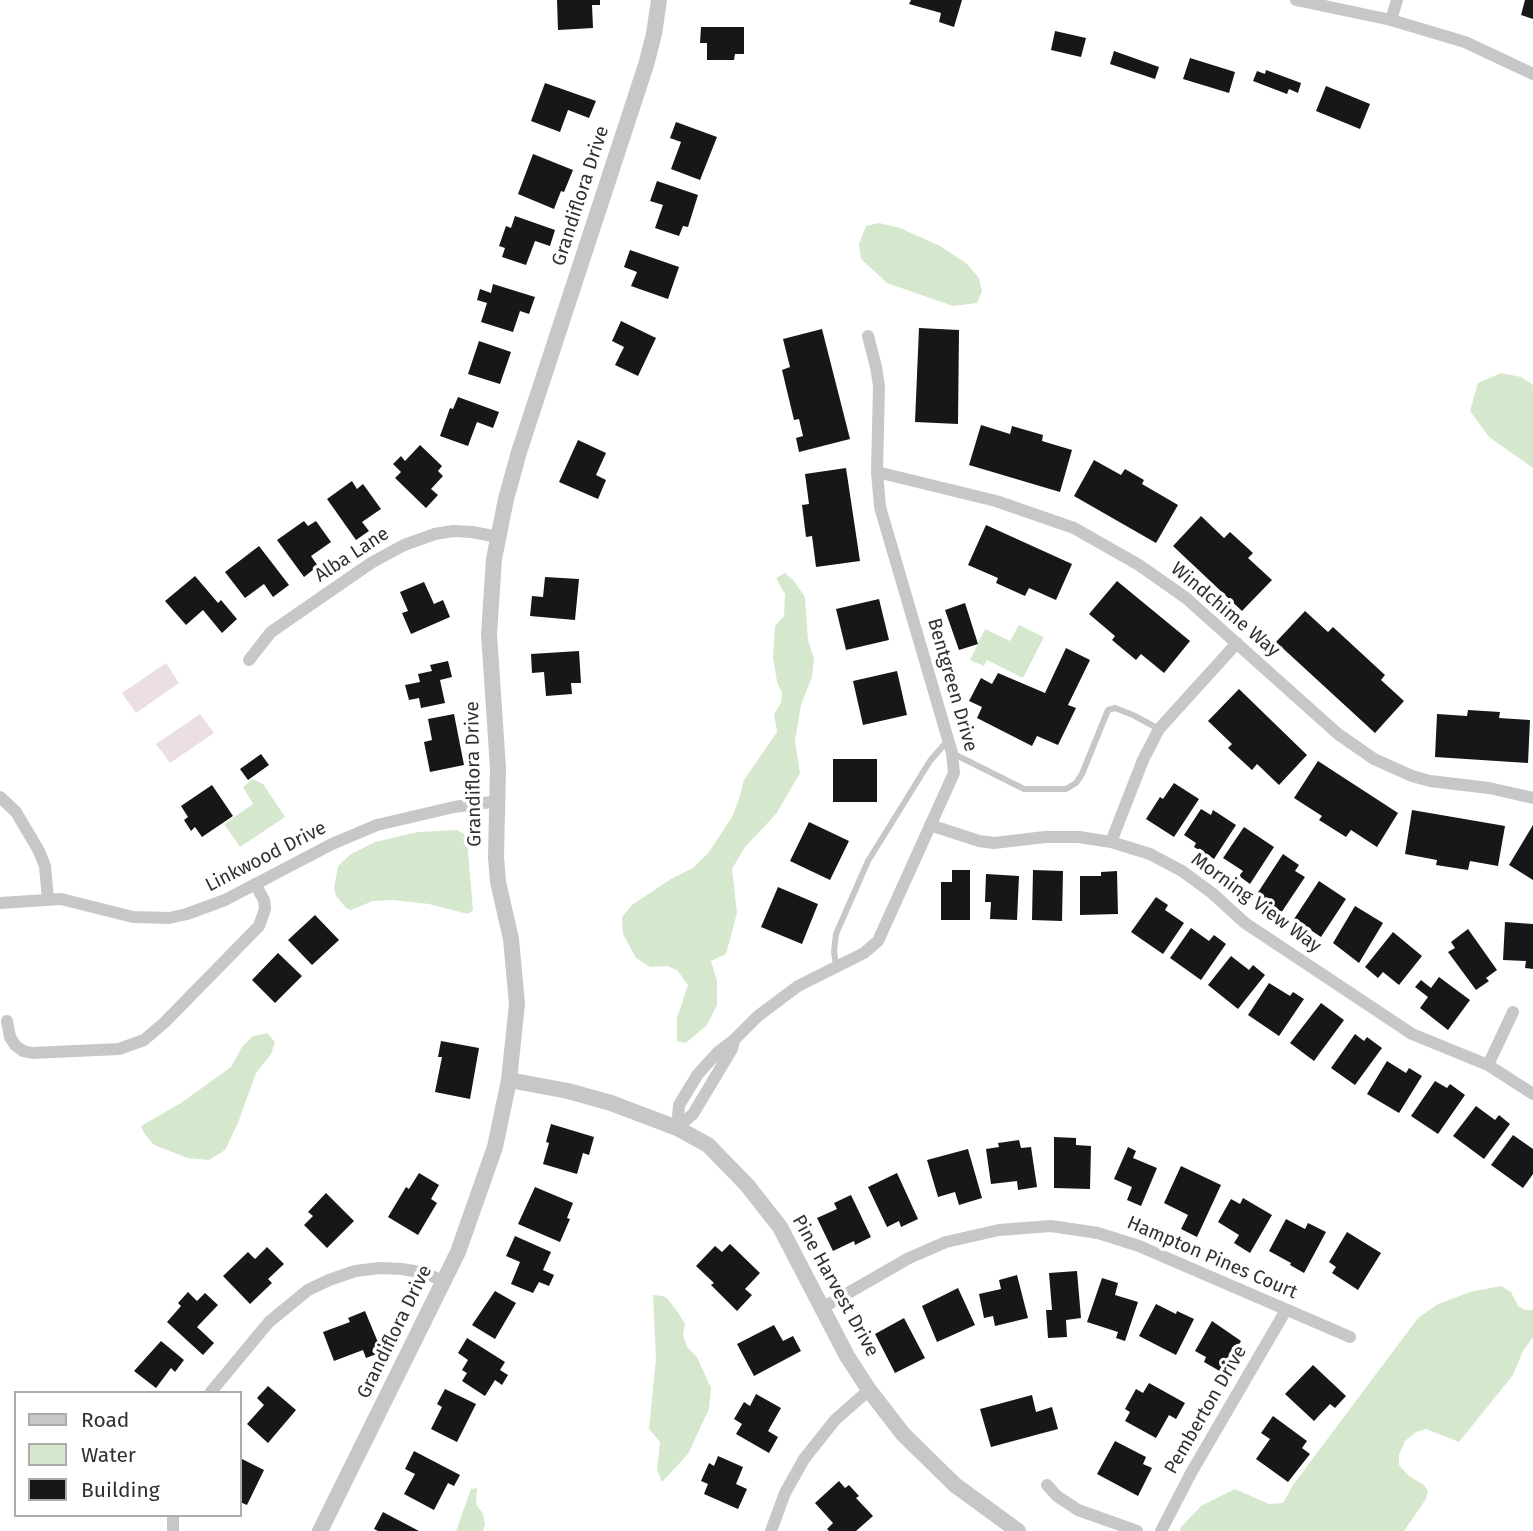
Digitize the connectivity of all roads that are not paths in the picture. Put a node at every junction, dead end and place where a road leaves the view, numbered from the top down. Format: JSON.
{"nodes":[{"id":1,"x":659,"y":0,"type":"edge"},
{"id":2,"x":1296,"y":0,"type":"edge"},
{"id":3,"x":1397,"y":0,"type":"edge"},
{"id":4,"x":1391,"y":20,"type":"junction"},
{"id":5,"x":1533,"y":74,"type":"edge"},
{"id":6,"x":868,"y":336,"type":"dead end"},
{"id":7,"x":877,"y":472,"type":"junction"},
{"id":8,"x":498,"y":537,"type":"junction"},
{"id":9,"x":1237,"y":643,"type":"junction"},
{"id":10,"x":249,"y":660,"type":"dead end"},
{"id":11,"x":1159,"y":729,"type":"junction"},
{"id":12,"x":948,"y":740,"type":"junction"},
{"id":13,"x":952,"y":753,"type":"junction"},
{"id":14,"x":0,"y":797,"type":"edge"},
{"id":15,"x":1533,"y":798,"type":"edge"},
{"id":16,"x":499,"y":801,"type":"junction"},
{"id":17,"x":929,"y":825,"type":"junction"},
{"id":18,"x":1111,"y":842,"type":"junction"},
{"id":19,"x":255,"y":884,"type":"junction"},
{"id":20,"x":48,"y":900,"type":"junction"},
{"id":21,"x":0,"y":903,"type":"edge"},
{"id":22,"x":836,"y":966,"type":"junction"},
{"id":23,"x":1513,"y":1012,"type":"dead end"},
{"id":24,"x":7,"y":1021,"type":"dead end"},
{"id":25,"x":1488,"y":1066,"type":"junction"},
{"id":26,"x":509,"y":1080,"type":"junction"},
{"id":27,"x":1533,"y":1094,"type":"edge"},
{"id":28,"x":677,"y":1128,"type":"junction"},
{"id":29,"x":444,"y":1282,"type":"junction"},
{"id":30,"x":822,"y":1308,"type":"junction"},
{"id":31,"x":1286,"y":1311,"type":"junction"},
{"id":32,"x":1349,"y":1337,"type":"dead end"},
{"id":33,"x":869,"y":1390,"type":"junction"},
{"id":34,"x":212,"y":1391,"type":"edge"},
{"id":35,"x":1047,"y":1485,"type":"dead end"},
{"id":36,"x":320,"y":1531,"type":"edge"},
{"id":37,"x":771,"y":1531,"type":"edge"},
{"id":38,"x":1018,"y":1531,"type":"edge"},
{"id":39,"x":1137,"y":1531,"type":"edge"},
{"id":40,"x":1161,"y":1531,"type":"edge"}],
"edges":[{"from":1,"to":8,"type":"street","name":"Grandiflora Drive"},
{"from":2,"to":4,"type":"street"},
{"from":3,"to":4,"type":"street"},
{"from":4,"to":5,"type":"street"},
{"from":6,"to":7,"type":"street","name":"Bentgreen Drive"},
{"from":7,"to":9,"type":"street","name":"Windchime Way"},
{"from":7,"to":12,"type":"street","name":"Bentgreen Drive"},
{"from":8,"to":10,"type":"street","name":"Alba Lane"},
{"from":8,"to":16,"type":"street","name":"Grandiflora Drive"},
{"from":9,"to":11,"type":"street"},
{"from":9,"to":15,"type":"street","name":"Windchime Way"},
{"from":11,"to":13,"type":"lane"},
{"from":11,"to":18,"type":"street"},
{"from":12,"to":13,"type":"street","name":"Bentgreen Drive"},
{"from":12,"to":22,"type":"lane"},
{"from":13,"to":17,"type":"street","name":"Bentgreen Drive"},
{"from":14,"to":20,"type":"street"},
{"from":16,"to":19,"type":"street","name":"Linkwood Drive"},
{"from":16,"to":26,"type":"street","name":"Grandiflora Drive"},
{"from":17,"to":18,"type":"street","name":"Morning View Way"},
{"from":17,"to":22,"type":"street","name":"Bentgreen Drive"},
{"from":18,"to":25,"type":"street","name":"Morning View Way"},
{"from":19,"to":20,"type":"street","name":"Linkwood Drive"},
{"from":19,"to":24,"type":"street"},
{"from":20,"to":21,"type":"street","name":"Linkwood Drive"},
{"from":22,"to":28,"type":"street","name":"Bentgreen Drive"},
{"from":23,"to":25,"type":"street"},
{"from":25,"to":27,"type":"street","name":"Morning View Way"},
{"from":26,"to":28,"type":"street","name":"Pine Harvest Drive"},
{"from":26,"to":29,"type":"street","name":"Grandiflora Drive"},
{"from":28,"to":30,"type":"street","name":"Pine Harvest Drive"},
{"from":29,"to":34,"type":"street"},
{"from":29,"to":36,"type":"street","name":"Grandiflora Drive"},
{"from":30,"to":31,"type":"street","name":"Hampton Pines Court"},
{"from":30,"to":33,"type":"street","name":"Pine Harvest Drive"},
{"from":31,"to":32,"type":"street","name":"Hampton Pines Court"},
{"from":31,"to":40,"type":"street","name":"Pemberton Drive"},
{"from":33,"to":37,"type":"street"},
{"from":33,"to":38,"type":"street","name":"Pine Harvest Drive"},
{"from":35,"to":39,"type":"street"}]}
